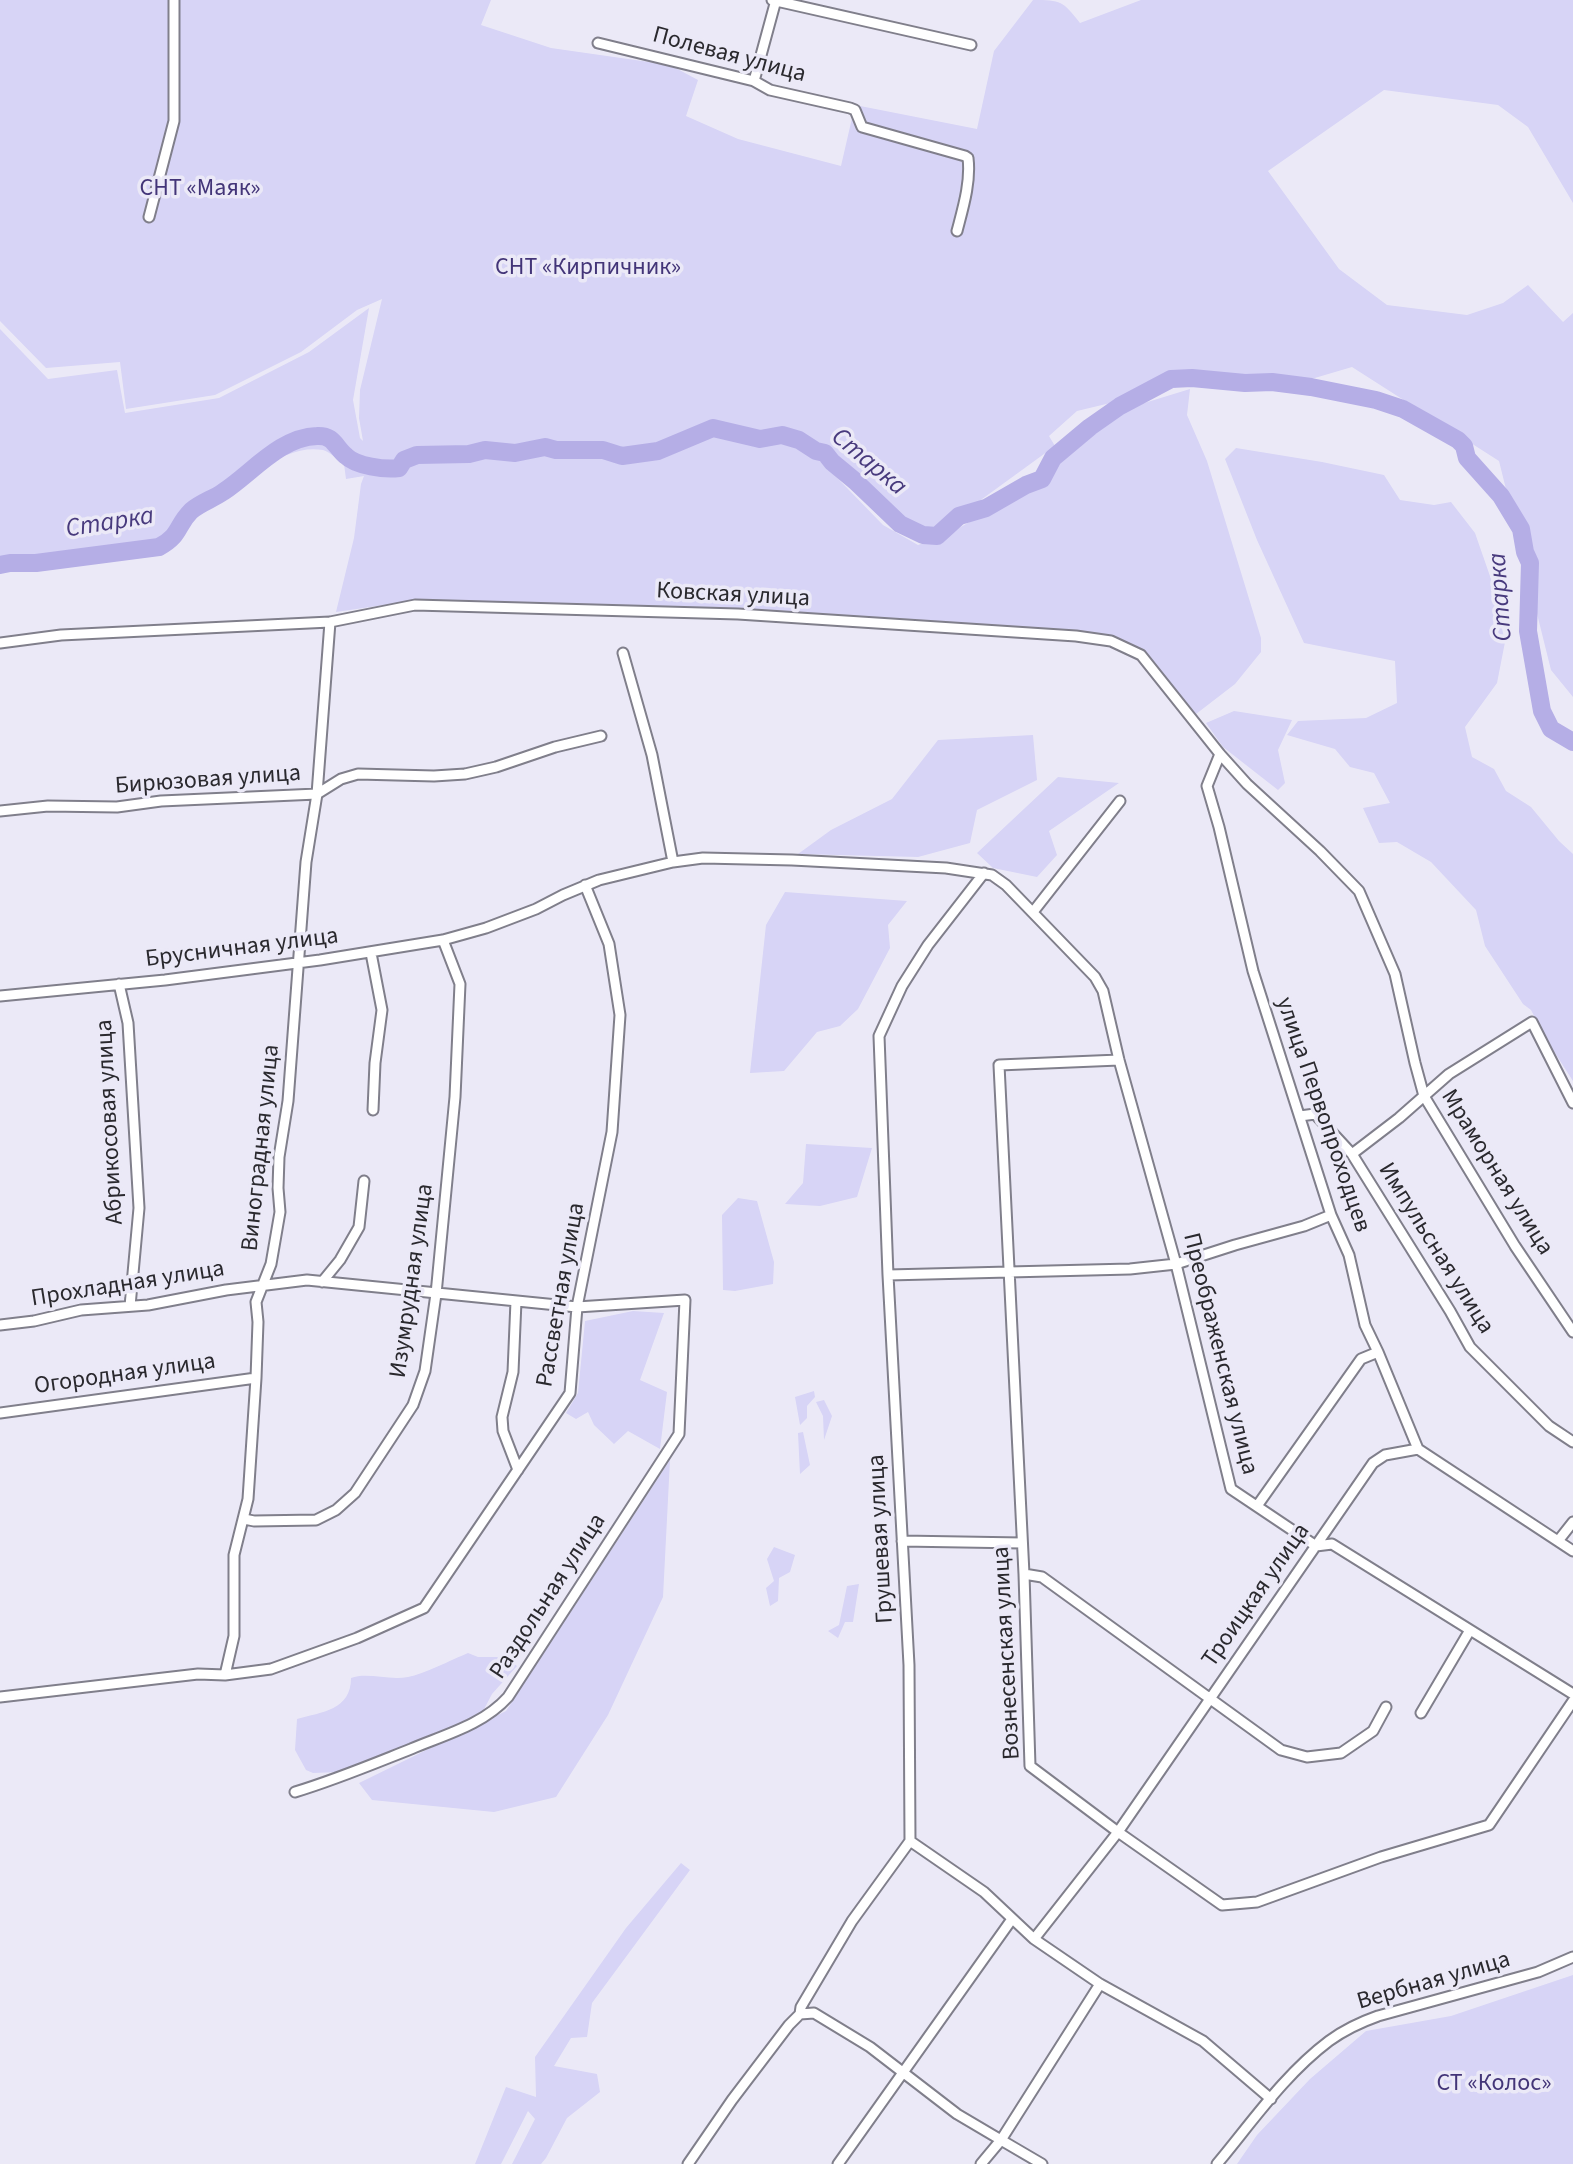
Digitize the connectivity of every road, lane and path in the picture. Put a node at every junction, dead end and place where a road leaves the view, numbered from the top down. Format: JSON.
{"nodes":[{"id":1,"x":174,"y":0,"type":"edge"},
{"id":2,"x":774,"y":0,"type":"edge"},
{"id":3,"x":598,"y":43,"type":"dead end"},
{"id":4,"x":971,"y":45,"type":"dead end"},
{"id":5,"x":754,"y":81,"type":"junction"},
{"id":6,"x":149,"y":217,"type":"dead end"},
{"id":7,"x":957,"y":231,"type":"dead end"},
{"id":8,"x":330,"y":622,"type":"junction"},
{"id":9,"x":0,"y":643,"type":"edge"},
{"id":10,"x":623,"y":653,"type":"dead end"},
{"id":11,"x":601,"y":736,"type":"dead end"},
{"id":12,"x":1220,"y":754,"type":"junction"},
{"id":13,"x":317,"y":794,"type":"junction"},
{"id":14,"x":1120,"y":801,"type":"dead end"},
{"id":15,"x":0,"y":811,"type":"edge"},
{"id":16,"x":673,"y":862,"type":"junction"},
{"id":17,"x":984,"y":873,"type":"junction"},
{"id":18,"x":585,"y":885,"type":"junction"},
{"id":19,"x":1359,"y":891,"type":"joint"},
{"id":20,"x":1033,"y":912,"type":"junction"},
{"id":21,"x":443,"y":940,"type":"junction"},
{"id":22,"x":371,"y":953,"type":"junction"},
{"id":23,"x":300,"y":962,"type":"junction"},
{"id":24,"x":119,"y":984,"type":"junction"},
{"id":25,"x":0,"y":996,"type":"edge"},
{"id":26,"x":1119,"y":1060,"type":"junction"},
{"id":27,"x":1424,"y":1096,"type":"junction"},
{"id":28,"x":1573,"y":1103,"type":"edge"},
{"id":29,"x":373,"y":1110,"type":"dead end"},
{"id":30,"x":1300,"y":1116,"type":"junction"},
{"id":31,"x":1352,"y":1154,"type":"junction"},
{"id":32,"x":364,"y":1181,"type":"dead end"},
{"id":33,"x":1331,"y":1215,"type":"junction"},
{"id":34,"x":1176,"y":1264,"type":"junction"},
{"id":35,"x":1009,"y":1272,"type":"junction"},
{"id":36,"x":888,"y":1275,"type":"junction"},
{"id":37,"x":322,"y":1282,"type":"junction"},
{"id":38,"x":261,"y":1286,"type":"junction"},
{"id":39,"x":436,"y":1294,"type":"junction"},
{"id":40,"x":685,"y":1300,"type":"joint"},
{"id":41,"x":516,"y":1301,"type":"junction"},
{"id":42,"x":130,"y":1306,"type":"junction"},
{"id":43,"x":577,"y":1307,"type":"junction"},
{"id":44,"x":0,"y":1325,"type":"edge"},
{"id":45,"x":1573,"y":1332,"type":"edge"},
{"id":46,"x":1378,"y":1352,"type":"junction"},
{"id":47,"x":256,"y":1378,"type":"junction"},
{"id":48,"x":0,"y":1413,"type":"edge"},
{"id":49,"x":1573,"y":1442,"type":"edge"},
{"id":50,"x":1418,"y":1449,"type":"junction"},
{"id":51,"x":518,"y":1470,"type":"junction"},
{"id":52,"x":1257,"y":1506,"type":"junction"},
{"id":53,"x":244,"y":1519,"type":"junction"},
{"id":54,"x":1573,"y":1522,"type":"edge"},
{"id":55,"x":902,"y":1541,"type":"junction"},
{"id":56,"x":1558,"y":1541,"type":"junction"},
{"id":57,"x":1022,"y":1543,"type":"junction"},
{"id":58,"x":1316,"y":1546,"type":"junction"},
{"id":59,"x":1573,"y":1551,"type":"edge"},
{"id":60,"x":1024,"y":1574,"type":"junction"},
{"id":61,"x":1470,"y":1630,"type":"junction"},
{"id":62,"x":225,"y":1675,"type":"junction"},
{"id":63,"x":1573,"y":1694,"type":"edge"},
{"id":64,"x":0,"y":1697,"type":"edge"},
{"id":65,"x":1211,"y":1698,"type":"junction"},
{"id":66,"x":1573,"y":1701,"type":"edge"},
{"id":67,"x":1386,"y":1707,"type":"dead end"},
{"id":68,"x":1421,"y":1713,"type":"dead end"},
{"id":69,"x":295,"y":1792,"type":"dead end"},
{"id":70,"x":1118,"y":1832,"type":"junction"},
{"id":71,"x":910,"y":1841,"type":"junction"},
{"id":72,"x":1012,"y":1919,"type":"junction"},
{"id":73,"x":1034,"y":1939,"type":"junction"},
{"id":74,"x":1573,"y":1957,"type":"edge"},
{"id":75,"x":1100,"y":1984,"type":"junction"},
{"id":76,"x":800,"y":2014,"type":"junction"},
{"id":77,"x":903,"y":2074,"type":"junction"},
{"id":78,"x":1271,"y":2099,"type":"junction"},
{"id":79,"x":1001,"y":2140,"type":"junction"},
{"id":80,"x":688,"y":2164,"type":"edge"},
{"id":81,"x":838,"y":2164,"type":"edge"},
{"id":82,"x":981,"y":2164,"type":"edge"},
{"id":83,"x":1042,"y":2164,"type":"edge"},
{"id":84,"x":1217,"y":2164,"type":"edge"}],
"edges":[{"from":1,"to":6,"type":"street"},
{"from":2,"to":4,"type":"street"},
{"from":2,"to":5,"type":"street"},
{"from":3,"to":5,"type":"street","name":"Полевая улица"},
{"from":5,"to":7,"type":"street","name":"Полевая улица"},
{"from":8,"to":9,"type":"street","name":"Ковская улица"},
{"from":8,"to":12,"type":"street","name":"Ковская улица"},
{"from":8,"to":13,"type":"street","name":"Виноградная улица"},
{"from":10,"to":16,"type":"street"},
{"from":11,"to":13,"type":"street","name":"Бирюзовая улица"},
{"from":12,"to":19,"type":"street","name":"Ковская улица"},
{"from":12,"to":30,"type":"street","name":"улица Первопроходцев"},
{"from":13,"to":15,"type":"street","name":"Бирюзовая улица"},
{"from":13,"to":23,"type":"street","name":"Виноградная улица"},
{"from":14,"to":20,"type":"street"},
{"from":16,"to":17,"type":"street","name":"Брусничная улица"},
{"from":16,"to":18,"type":"street","name":"Брусничная улица"},
{"from":17,"to":20,"type":"street","name":"Преображенская улица"},
{"from":17,"to":36,"type":"street","name":"Грушевая улица"},
{"from":18,"to":21,"type":"street","name":"Брусничная улица"},
{"from":18,"to":43,"type":"street","name":"Рассветная улица"},
{"from":19,"to":27,"type":"street","name":"Мраморная улица"},
{"from":20,"to":26,"type":"street","name":"Преображенская улица"},
{"from":21,"to":22,"type":"street","name":"Брусничная улица"},
{"from":21,"to":39,"type":"street","name":"Изумрудная улица"},
{"from":22,"to":23,"type":"street","name":"Брусничная улица"},
{"from":22,"to":29,"type":"street"},
{"from":23,"to":24,"type":"street","name":"Брусничная улица"},
{"from":23,"to":38,"type":"street","name":"Виноградная улица"},
{"from":24,"to":25,"type":"street","name":"Брусничная улица"},
{"from":24,"to":42,"type":"street","name":"Абрикосовая улица"},
{"from":26,"to":34,"type":"street","name":"Преображенская улица"},
{"from":26,"to":35,"type":"street","name":"Вознесенская улица"},
{"from":27,"to":28,"type":"street"},
{"from":27,"to":31,"type":"street"},
{"from":27,"to":45,"type":"street","name":"Мраморная улица"},
{"from":30,"to":31,"type":"street","name":"Импульсная улица"},
{"from":30,"to":33,"type":"street","name":"улица Первопроходцев"},
{"from":31,"to":49,"type":"street","name":"Импульсная улица"},
{"from":32,"to":37,"type":"street"},
{"from":33,"to":34,"type":"street"},
{"from":33,"to":46,"type":"street","name":"улица Первопроходцев"},
{"from":34,"to":35,"type":"street"},
{"from":34,"to":52,"type":"street","name":"Преображенская улица"},
{"from":35,"to":36,"type":"street"},
{"from":35,"to":57,"type":"street","name":"Вознесенская улица"},
{"from":36,"to":55,"type":"street","name":"Грушевая улица"},
{"from":37,"to":38,"type":"street","name":"Прохладная улица"},
{"from":37,"to":39,"type":"street","name":"Прохладная улица"},
{"from":38,"to":42,"type":"street","name":"Прохладная улица"},
{"from":38,"to":47,"type":"street","name":"Виноградная улица"},
{"from":39,"to":41,"type":"street","name":"Прохладная улица"},
{"from":39,"to":53,"type":"street","name":"Изумрудная улица"},
{"from":40,"to":43,"type":"street","name":"Прохладная улица"},
{"from":40,"to":69,"type":"street","name":"Раздольная улица"},
{"from":41,"to":43,"type":"street","name":"Прохладная улица"},
{"from":41,"to":51,"type":"street"},
{"from":42,"to":44,"type":"street","name":"Прохладная улица"},
{"from":43,"to":51,"type":"street","name":"Рассветная улица"},
{"from":46,"to":50,"type":"street","name":"улица Первопроходцев"},
{"from":46,"to":52,"type":"street"},
{"from":47,"to":48,"type":"street","name":"Огородная улица"},
{"from":47,"to":53,"type":"street","name":"Виноградная улица"},
{"from":50,"to":56,"type":"street"},
{"from":50,"to":58,"type":"street","name":"Троицкая улица"},
{"from":51,"to":62,"type":"street","name":"Рассветная улица"},
{"from":52,"to":58,"type":"street","name":"Преображенская улица"},
{"from":53,"to":62,"type":"street","name":"Виноградная улица"},
{"from":54,"to":56,"type":"street"},
{"from":55,"to":57,"type":"street"},
{"from":55,"to":71,"type":"street","name":"Грушевая улица"},
{"from":56,"to":59,"type":"street"},
{"from":57,"to":60,"type":"street","name":"Вознесенская улица"},
{"from":58,"to":61,"type":"street","name":"Преображенская улица"},
{"from":58,"to":65,"type":"street","name":"Троицкая улица"},
{"from":60,"to":65,"type":"street"},
{"from":60,"to":70,"type":"street","name":"Вознесенская улица"},
{"from":61,"to":63,"type":"street","name":"Преображенская улица"},
{"from":61,"to":68,"type":"street"},
{"from":62,"to":64,"type":"street","name":"Рассветная улица"},
{"from":65,"to":67,"type":"street"},
{"from":65,"to":70,"type":"street","name":"Троицкая улица"},
{"from":66,"to":70,"type":"street","name":"Вознесенская улица"},
{"from":70,"to":73,"type":"street","name":"Троицкая улица"},
{"from":71,"to":72,"type":"street"},
{"from":71,"to":76,"type":"street"},
{"from":72,"to":73,"type":"street"},
{"from":72,"to":77,"type":"street"},
{"from":73,"to":75,"type":"street"},
{"from":74,"to":78,"type":"street","name":"Вербная улица"},
{"from":75,"to":78,"type":"street"},
{"from":75,"to":79,"type":"street"},
{"from":76,"to":77,"type":"street"},
{"from":76,"to":80,"type":"street"},
{"from":77,"to":79,"type":"street"},
{"from":77,"to":81,"type":"street"},
{"from":78,"to":84,"type":"street","name":"Вербная улица"},
{"from":79,"to":82,"type":"street"},
{"from":79,"to":83,"type":"street"}]}
